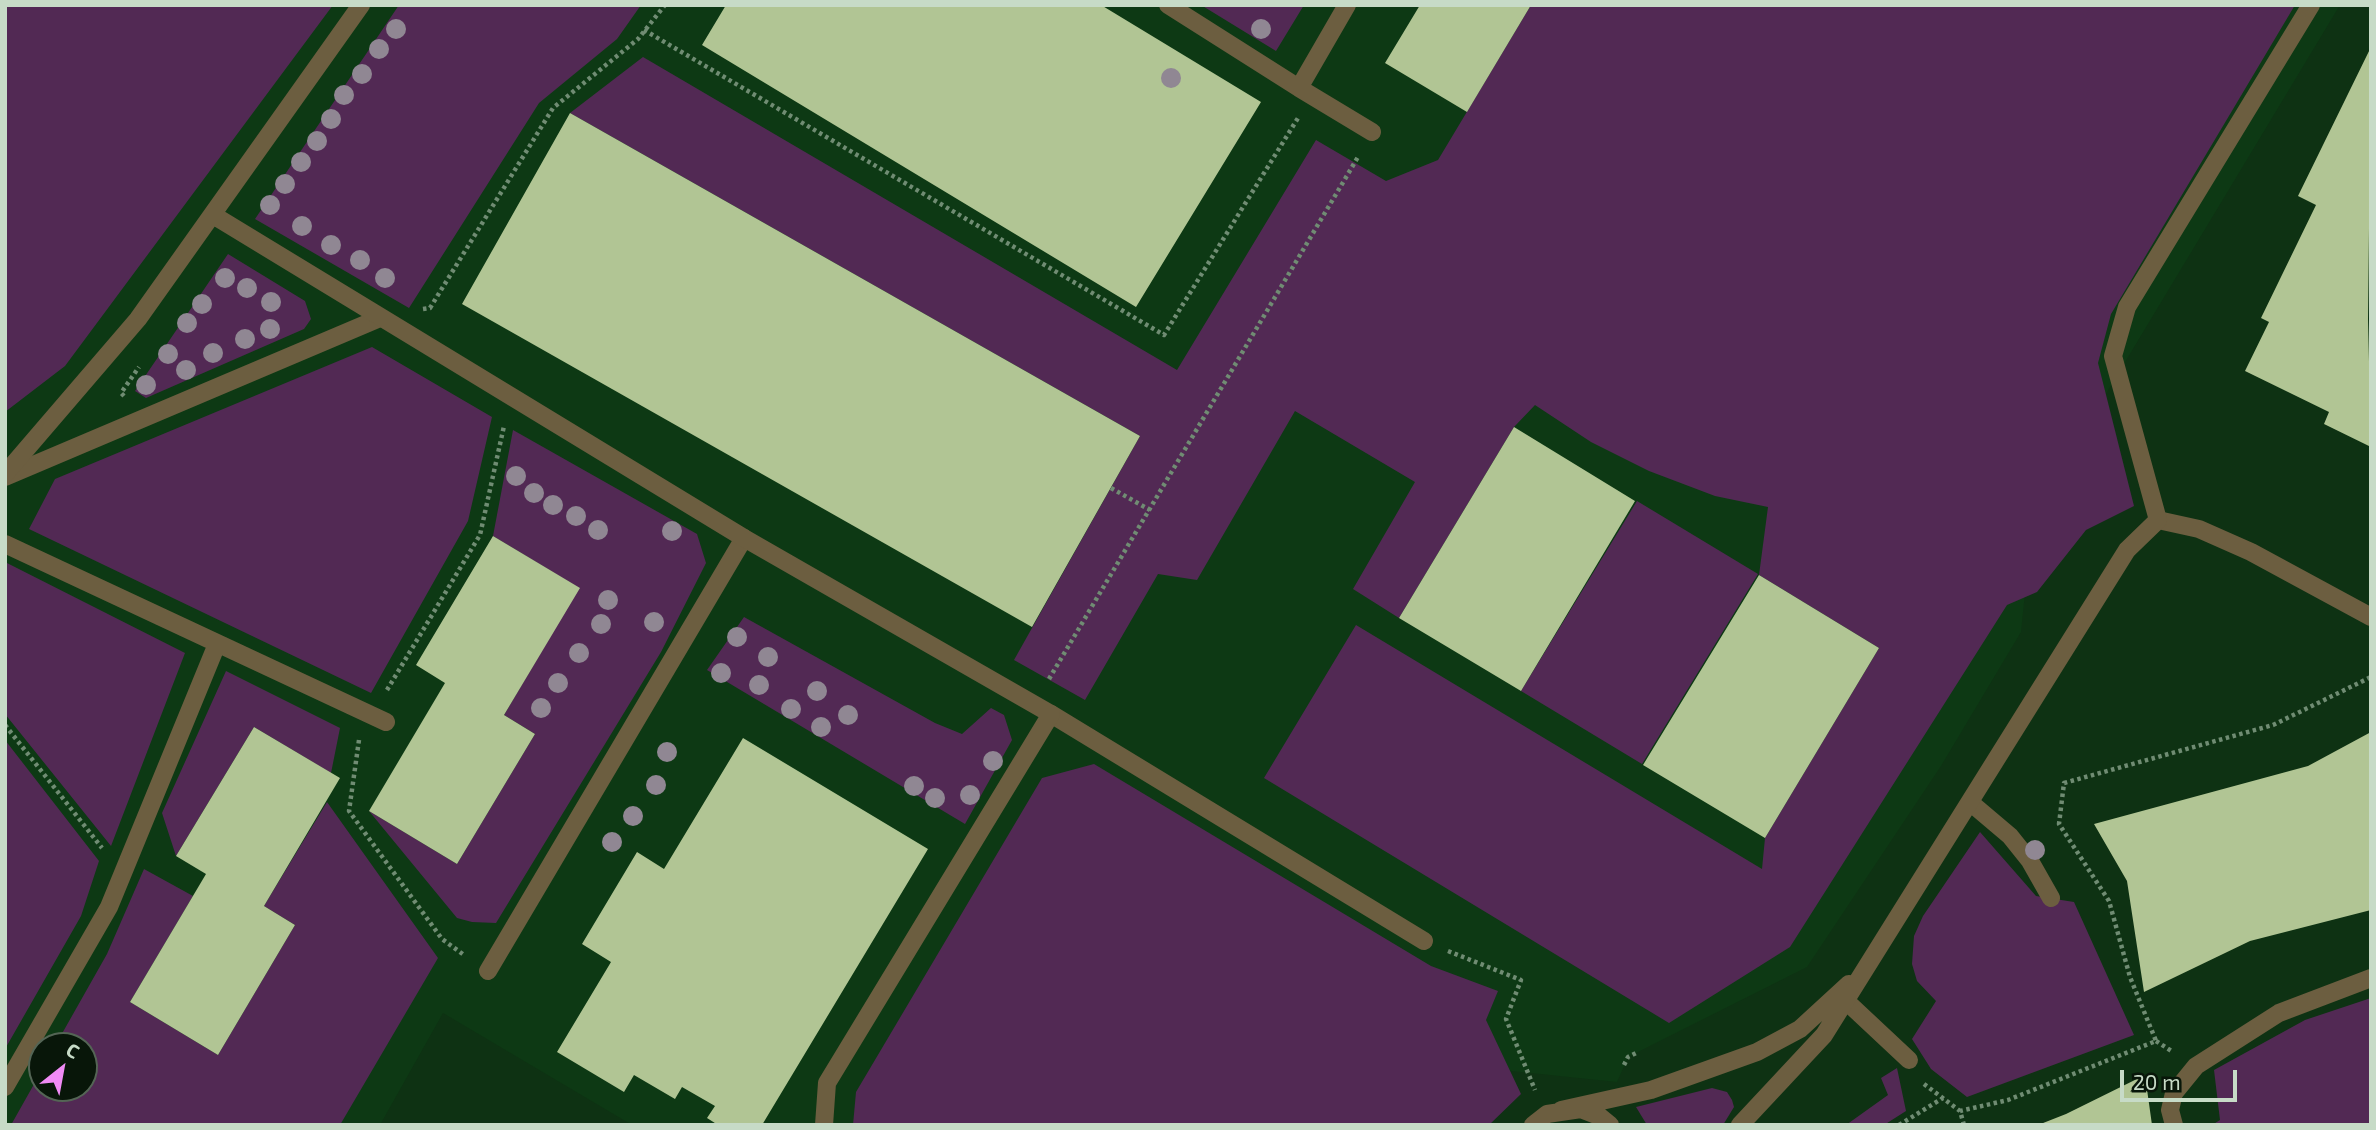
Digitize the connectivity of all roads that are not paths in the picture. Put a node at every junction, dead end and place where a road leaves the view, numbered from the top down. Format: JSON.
{"nodes":[{"id":1,"x":361,"y":5,"type":"edge"},
{"id":2,"x":1168,"y":5,"type":"edge"},
{"id":3,"x":1347,"y":5,"type":"edge"},
{"id":4,"x":2311,"y":5,"type":"edge"},
{"id":5,"x":1306,"y":92,"type":"junction"},
{"id":6,"x":1372,"y":132,"type":"road end"},
{"id":7,"x":213,"y":215,"type":"junction"},
{"id":8,"x":380,"y":318,"type":"junction"},
{"id":9,"x":5,"y":476,"type":"edge"},
{"id":10,"x":2158,"y":520,"type":"junction"},
{"id":11,"x":744,"y":538,"type":"junction"},
{"id":12,"x":5,"y":544,"type":"edge"},
{"id":13,"x":2371,"y":617,"type":"edge"},
{"id":14,"x":217,"y":644,"type":"junction"},
{"id":15,"x":1051,"y":714,"type":"junction"},
{"id":16,"x":374,"y":716,"type":"road end"},
{"id":17,"x":1971,"y":803,"type":"junction"},
{"id":18,"x":2051,"y":898,"type":"dead end"},
{"id":19,"x":1424,"y":941,"type":"road end"},
{"id":20,"x":1873,"y":959,"type":"junction"},
{"id":21,"x":488,"y":971,"type":"road end"},
{"id":22,"x":2371,"y":978,"type":"edge"},
{"id":23,"x":1846,"y":1001,"type":"junction"},
{"id":24,"x":1909,"y":1060,"type":"dead end"},
{"id":25,"x":5,"y":1087,"type":"edge"},
{"id":26,"x":1561,"y":1110,"type":"junction"},
{"id":27,"x":824,"y":1125,"type":"edge"},
{"id":28,"x":1533,"y":1125,"type":"edge"},
{"id":29,"x":1610,"y":1125,"type":"edge"},
{"id":30,"x":1741,"y":1125,"type":"edge"},
{"id":31,"x":2174,"y":1125,"type":"edge"}],
"edges":[{"from":1,"to":7,"type":"street"},
{"from":2,"to":5,"type":"street"},
{"from":3,"to":5,"type":"street"},
{"from":4,"to":10,"type":"street"},
{"from":5,"to":6,"type":"street"},
{"from":7,"to":8,"type":"street"},
{"from":7,"to":9,"type":"street"},
{"from":8,"to":9,"type":"street"},
{"from":8,"to":11,"type":"street"},
{"from":10,"to":13,"type":"street"},
{"from":10,"to":17,"type":"street"},
{"from":11,"to":15,"type":"street"},
{"from":11,"to":21,"type":"street"},
{"from":12,"to":14,"type":"street"},
{"from":14,"to":16,"type":"street"},
{"from":14,"to":25,"type":"street"},
{"from":15,"to":19,"type":"street"},
{"from":15,"to":27,"type":"street"},
{"from":17,"to":18,"type":"street"},
{"from":17,"to":20,"type":"street"},
{"from":20,"to":23,"type":"street"},
{"from":20,"to":26,"type":"street"},
{"from":22,"to":31,"type":"street"},
{"from":23,"to":24,"type":"street"},
{"from":23,"to":30,"type":"street"},
{"from":26,"to":28,"type":"street"},
{"from":26,"to":29,"type":"street"}]}
